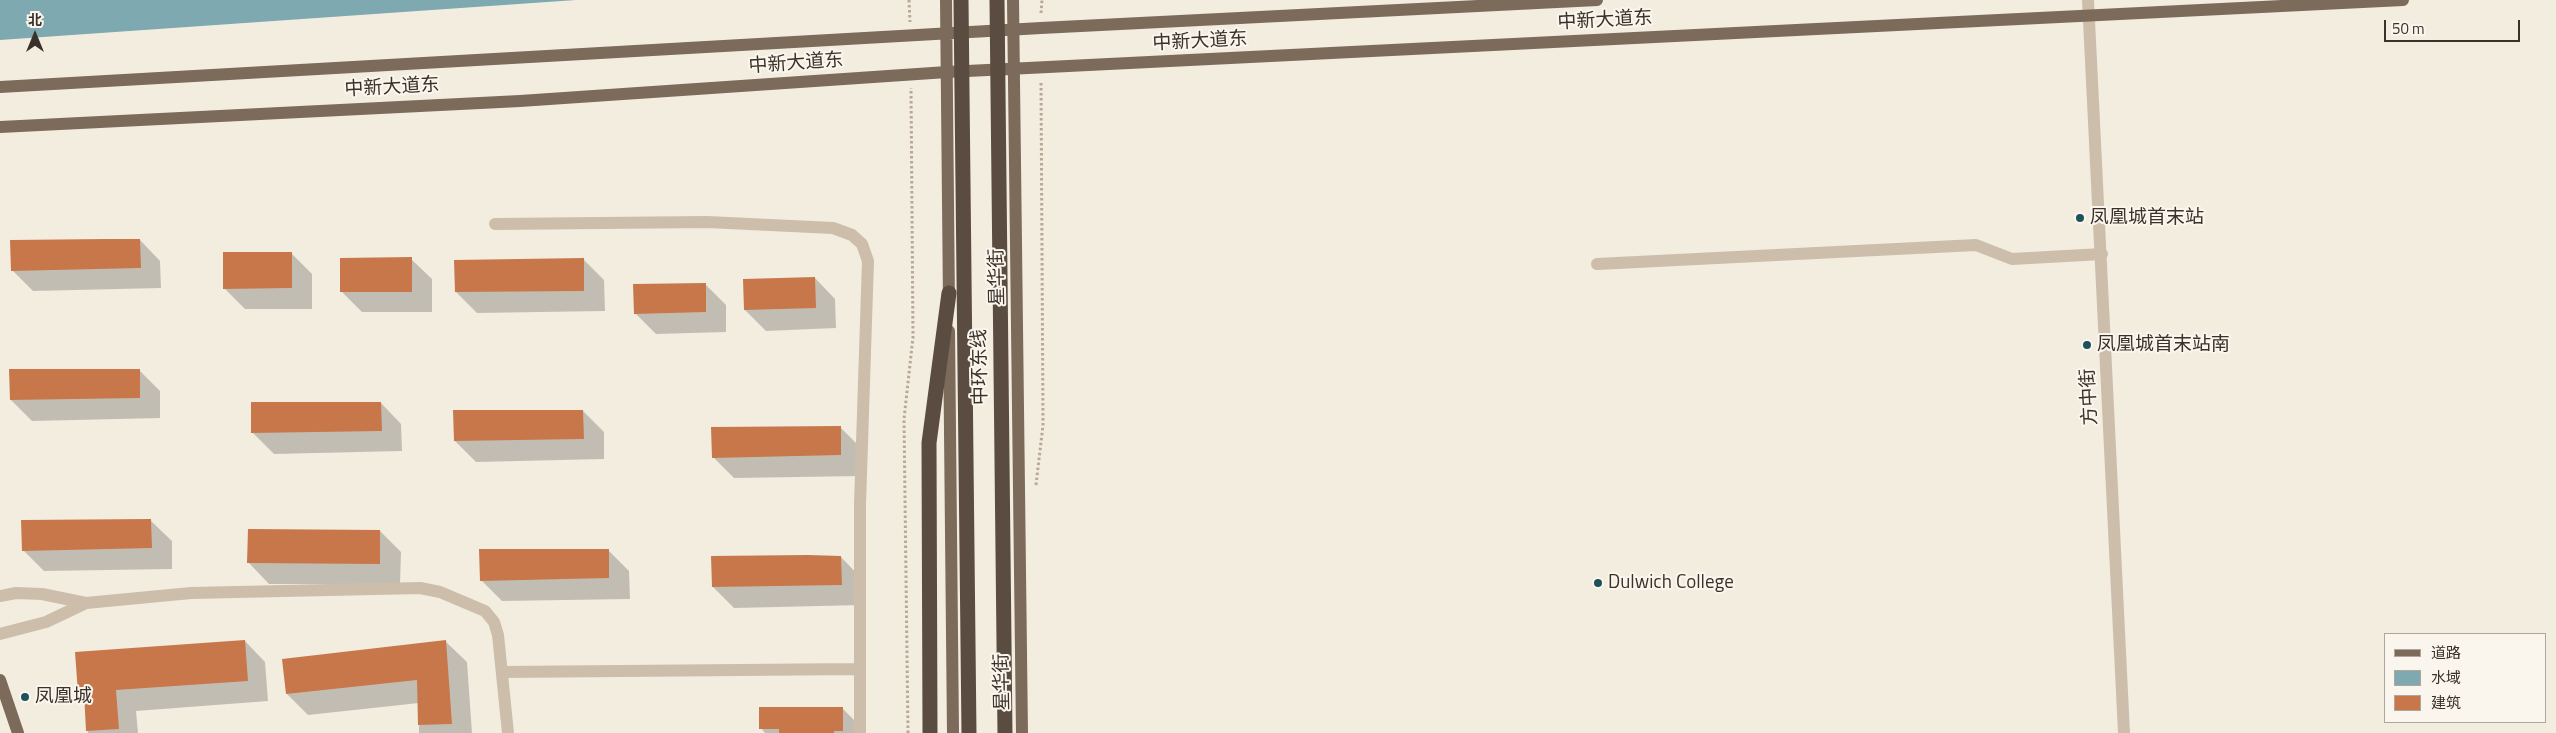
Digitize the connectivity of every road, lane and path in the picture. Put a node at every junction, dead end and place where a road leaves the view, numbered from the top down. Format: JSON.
{"nodes":[{"id":1,"x":909,"y":0,"type":"edge"},
{"id":2,"x":946,"y":0,"type":"edge"},
{"id":3,"x":961,"y":0,"type":"edge"},
{"id":4,"x":997,"y":0,"type":"edge"},
{"id":5,"x":1013,"y":0,"type":"edge"},
{"id":6,"x":1042,"y":0,"type":"edge"},
{"id":7,"x":1597,"y":0,"type":"edge"},
{"id":8,"x":2088,"y":0,"type":"edge"},
{"id":9,"x":2403,"y":0,"type":"edge"},
{"id":10,"x":2091,"y":15,"type":"junction"},
{"id":11,"x":1041,"y":28,"type":"junction"},
{"id":12,"x":1014,"y":30,"type":"junction"},
{"id":13,"x":946,"y":34,"type":"junction"},
{"id":14,"x":910,"y":36,"type":"junction"},
{"id":15,"x":1040,"y":68,"type":"junction"},
{"id":16,"x":1014,"y":69,"type":"junction"},
{"id":17,"x":947,"y":72,"type":"junction"},
{"id":18,"x":911,"y":75,"type":"junction"},
{"id":19,"x":0,"y":87,"type":"edge"},
{"id":20,"x":0,"y":128,"type":"edge"},
{"id":21,"x":495,"y":224,"type":"dead end"},
{"id":22,"x":2102,"y":254,"type":"junction"},
{"id":23,"x":1597,"y":264,"type":"dead end"},
{"id":24,"x":949,"y":293,"type":"junction"},
{"id":25,"x":1035,"y":488,"type":"dead end"},
{"id":26,"x":0,"y":596,"type":"edge"},
{"id":27,"x":86,"y":603,"type":"junction"},
{"id":28,"x":0,"y":634,"type":"edge"},
{"id":29,"x":859,"y":668,"type":"junction"},
{"id":30,"x":502,"y":672,"type":"junction"},
{"id":31,"x":0,"y":680,"type":"edge"},
{"id":32,"x":18,"y":733,"type":"edge"},
{"id":33,"x":508,"y":733,"type":"edge"},
{"id":34,"x":860,"y":733,"type":"edge"},
{"id":35,"x":908,"y":733,"type":"edge"},
{"id":36,"x":930,"y":733,"type":"edge"},
{"id":37,"x":953,"y":733,"type":"edge"},
{"id":38,"x":969,"y":733,"type":"edge"},
{"id":39,"x":1005,"y":733,"type":"edge"},
{"id":40,"x":1022,"y":733,"type":"edge"},
{"id":41,"x":2124,"y":733,"type":"edge"}],
"edges":[{"from":1,"to":14,"type":"path"},
{"from":2,"to":13,"type":"main road"},
{"from":3,"to":38,"type":"highway","name":"中环东线","bridge":true},
{"from":4,"to":39,"type":"highway","name":"中环东线","bridge":true},
{"from":5,"to":12,"type":"main road","name":"星华街"},
{"from":6,"to":11,"type":"path"},
{"from":7,"to":11,"type":"main road","name":"中新大道东"},
{"from":8,"to":10,"type":"street","name":"方中街"},
{"from":9,"to":10,"type":"main road","name":"中新大道东"},
{"from":10,"to":15,"type":"main road","name":"中新大道东"},
{"from":10,"to":22,"type":"street","name":"方中街"},
{"from":11,"to":12,"type":"main road","name":"中新大道东"},
{"from":12,"to":13,"type":"main road","name":"中新大道东"},
{"from":12,"to":16,"type":"main road","name":"星华街"},
{"from":13,"to":14,"type":"main road","name":"中新大道东"},
{"from":13,"to":17,"type":"main road"},
{"from":14,"to":19,"type":"main road","name":"中新大道东"},
{"from":15,"to":16,"type":"main road","name":"中新大道东"},
{"from":15,"to":25,"type":"path"},
{"from":16,"to":17,"type":"main road","name":"中新大道东"},
{"from":16,"to":40,"type":"main road","name":"星华街"},
{"from":17,"to":18,"type":"main road","name":"中新大道东"},
{"from":17,"to":24,"type":"main road"},
{"from":18,"to":20,"type":"main road","name":"中新大道东"},
{"from":18,"to":35,"type":"path"},
{"from":21,"to":29,"type":"street"},
{"from":22,"to":23,"type":"street"},
{"from":22,"to":41,"type":"street","name":"方中街"},
{"from":24,"to":36,"type":"highway"},
{"from":24,"to":37,"type":"main road"},
{"from":26,"to":27,"type":"street"},
{"from":27,"to":28,"type":"street"},
{"from":27,"to":30,"type":"street"},
{"from":29,"to":30,"type":"street"},
{"from":29,"to":34,"type":"street"},
{"from":30,"to":33,"type":"street"},
{"from":31,"to":32,"type":"main road"}]}
